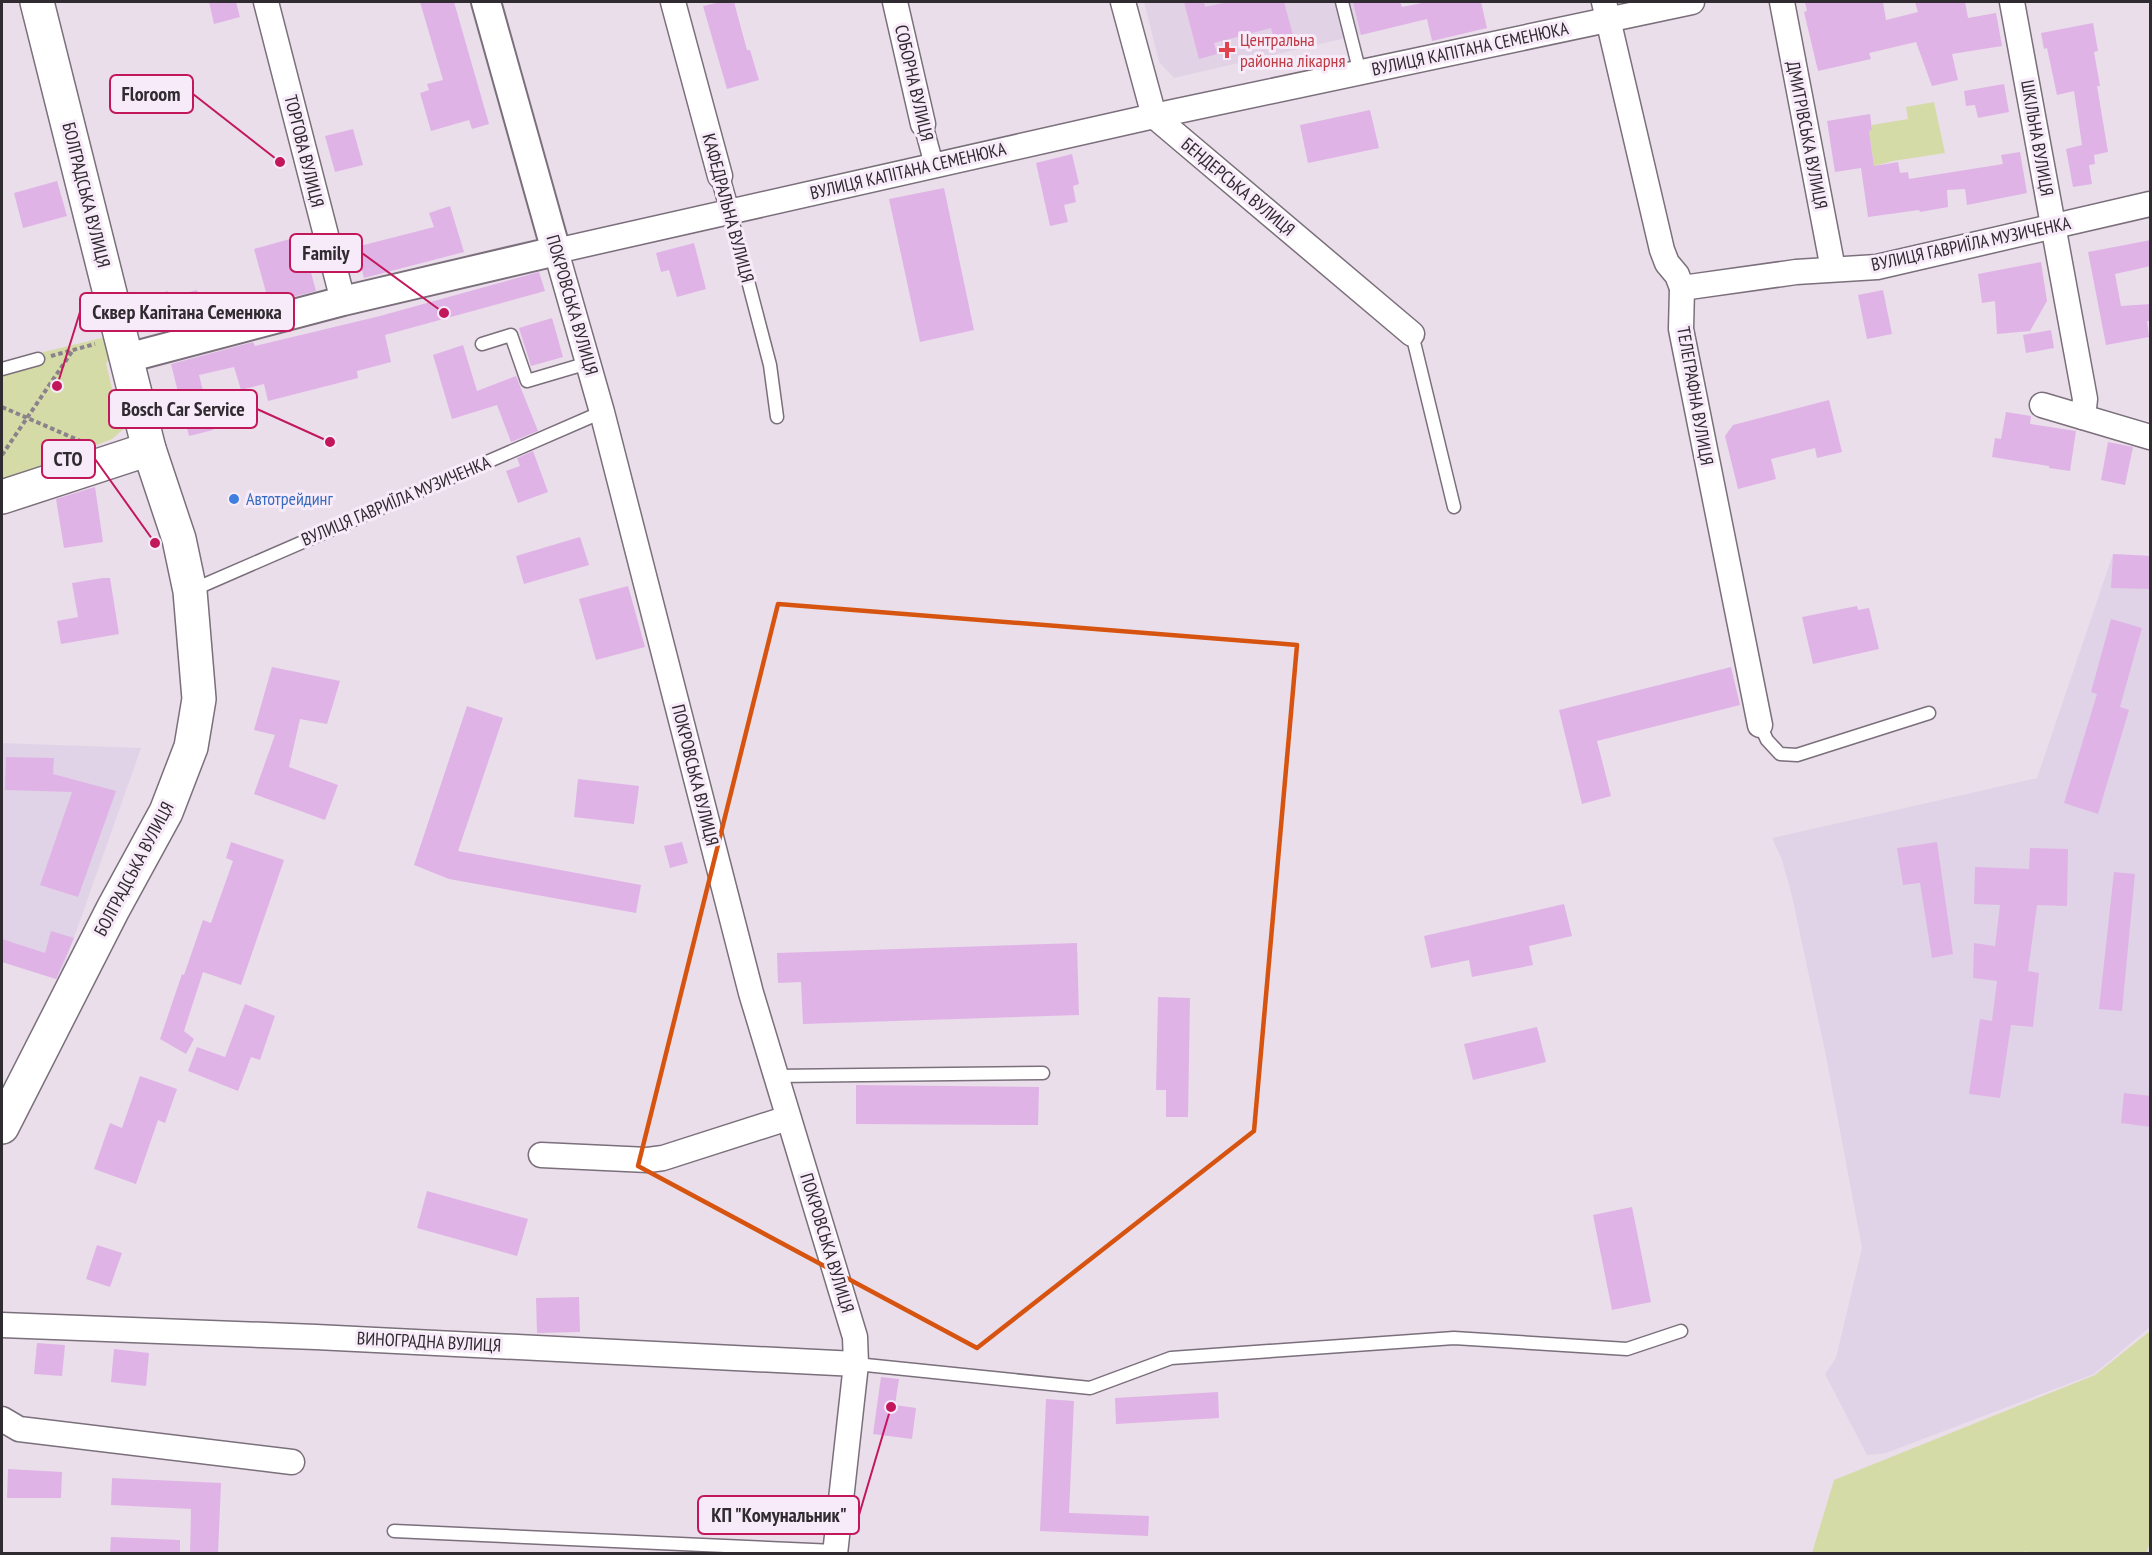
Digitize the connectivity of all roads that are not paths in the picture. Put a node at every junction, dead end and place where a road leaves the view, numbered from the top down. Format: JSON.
{"nodes":[{"id":1,"x":37,"y":2,"type":"edge"},
{"id":2,"x":266,"y":2,"type":"edge"},
{"id":3,"x":486,"y":2,"type":"edge"},
{"id":4,"x":673,"y":2,"type":"edge"},
{"id":5,"x":895,"y":2,"type":"edge"},
{"id":6,"x":1123,"y":2,"type":"edge"},
{"id":7,"x":1342,"y":2,"type":"edge"},
{"id":8,"x":1692,"y":2,"type":"edge"},
{"id":9,"x":1782,"y":2,"type":"edge"},
{"id":10,"x":2012,"y":2,"type":"edge"},
{"id":11,"x":1606,"y":10,"type":"edge"},
{"id":12,"x":1360,"y":73,"type":"junction"},
{"id":13,"x":1154,"y":116,"type":"junction"},
{"id":14,"x":923,"y":124,"type":"joint"},
{"id":15,"x":934,"y":165,"type":"junction"},
{"id":16,"x":720,"y":176,"type":"joint"},
{"id":17,"x":2151,"y":204,"type":"edge"},
{"id":18,"x":729,"y":212,"type":"junction"},
{"id":19,"x":2053,"y":226,"type":"junction"},
{"id":20,"x":556,"y":251,"type":"junction"},
{"id":21,"x":1833,"y":269,"type":"junction"},
{"id":22,"x":1682,"y":288,"type":"junction"},
{"id":23,"x":343,"y":301,"type":"junction"},
{"id":24,"x":1412,"y":334,"type":"joint"},
{"id":25,"x":482,"y":345,"type":"dead end"},
{"id":26,"x":114,"y":350,"type":"junction"},
{"id":27,"x":38,"y":359,"type":"road end"},
{"id":28,"x":588,"y":363,"type":"junction"},
{"id":29,"x":2,"y":369,"type":"edge"},
{"id":30,"x":2042,"y":405,"type":"dead end"},
{"id":31,"x":602,"y":412,"type":"junction"},
{"id":32,"x":777,"y":417,"type":"dead end"},
{"id":33,"x":2083,"y":417,"type":"junction"},
{"id":34,"x":2151,"y":436,"type":"edge"},
{"id":35,"x":149,"y":449,"type":"junction"},
{"id":36,"x":2,"y":497,"type":"edge"},
{"id":37,"x":1454,"y":507,"type":"dead end"},
{"id":38,"x":190,"y":591,"type":"junction"},
{"id":39,"x":1929,"y":713,"type":"dead end"},
{"id":40,"x":1760,"y":725,"type":"joint"},
{"id":41,"x":1043,"y":1073,"type":"dead end"},
{"id":42,"x":775,"y":1076,"type":"junction"},
{"id":43,"x":788,"y":1118,"type":"junction"},
{"id":44,"x":2,"y":1127,"type":"edge"},
{"id":45,"x":541,"y":1155,"type":"dead end"},
{"id":46,"x":2,"y":1325,"type":"edge"},
{"id":47,"x":1682,"y":1331,"type":"dead end"},
{"id":48,"x":856,"y":1364,"type":"junction"},
{"id":49,"x":2,"y":1419,"type":"edge"},
{"id":50,"x":292,"y":1462,"type":"dead end"},
{"id":51,"x":394,"y":1531,"type":"dead end"},
{"id":52,"x":835,"y":1552,"type":"edge"}],
"edges":[{"from":1,"to":26,"type":"main road","name":"БОЛГРАДСЬКА ВУЛИЦЯ"},
{"from":2,"to":23,"type":"street","name":"ТОРГОВА ВУЛИЦЯ"},
{"from":3,"to":20,"type":"street","name":"ПОКРОВСЬКА ВУЛИЦЯ"},
{"from":4,"to":16,"type":"street","name":"КАФЕДРАЛЬНА ВУЛИЦЯ"},
{"from":5,"to":14,"type":"street","name":"СОБОРНА ВУЛИЦЯ"},
{"from":6,"to":13,"type":"street"},
{"from":7,"to":12,"type":"lane"},
{"from":8,"to":11,"type":"street","name":"ВУЛИЦЯ КАПІТАНА СЕМЕНЮКА"},
{"from":9,"to":21,"type":"street","name":"ДМИТРІВСЬКА ВУЛИЦЯ"},
{"from":10,"to":19,"type":"street","name":"ШКІЛЬНА ВУЛИЦЯ"},
{"from":11,"to":12,"type":"street","name":"ВУЛИЦЯ КАПІТАНА СЕМЕНЮКА"},
{"from":11,"to":22,"type":"street"},
{"from":12,"to":13,"type":"street","name":"ВУЛИЦЯ КАПІТАНА СЕМЕНЮКА"},
{"from":13,"to":15,"type":"street","name":"ВУЛИЦЯ КАПІТАНА СЕМЕНЮКА"},
{"from":13,"to":24,"type":"street","name":"БЕНДЕРСЬКА ВУЛИЦЯ"},
{"from":14,"to":15,"type":"street","name":"СОБОРНА ВУЛИЦЯ"},
{"from":15,"to":18,"type":"street","name":"ВУЛИЦЯ КАПІТАНА СЕМЕНЮКА"},
{"from":16,"to":18,"type":"street","name":"КАФЕДРАЛЬНА ВУЛИЦЯ"},
{"from":17,"to":19,"type":"street","name":"ВУЛИЦЯ ГАВРИЇЛА МУЗИЧЕНКА"},
{"from":18,"to":20,"type":"street","name":"ВУЛИЦЯ КАПІТАНА СЕМЕНЮКА"},
{"from":18,"to":32,"type":"lane","name":"КАФЕДРАЛЬНА ВУЛИЦЯ"},
{"from":19,"to":21,"type":"street","name":"ВУЛИЦЯ ГАВРИЇЛА МУЗИЧЕНКА"},
{"from":19,"to":33,"type":"street","name":"ШКІЛЬНА ВУЛИЦЯ"},
{"from":20,"to":23,"type":"street","name":"ВУЛИЦЯ КАПІТАНА СЕМЕНЮКА"},
{"from":20,"to":28,"type":"street","name":"ПОКРОВСЬКА ВУЛИЦЯ"},
{"from":21,"to":22,"type":"street","name":"ВУЛИЦЯ ГАВРИЇЛА МУЗИЧЕНКА"},
{"from":22,"to":40,"type":"street","name":"ТЕЛЕГРАФНА ВУЛИЦЯ"},
{"from":23,"to":26,"type":"street","name":"ВУЛИЦЯ КАПІТАНА СЕМЕНЮКА"},
{"from":24,"to":37,"type":"lane"},
{"from":25,"to":28,"type":"lane"},
{"from":26,"to":35,"type":"main road","name":"БОЛГРАДСЬКА ВУЛИЦЯ"},
{"from":27,"to":29,"type":"lane"},
{"from":28,"to":31,"type":"street","name":"ПОКРОВСЬКА ВУЛИЦЯ"},
{"from":30,"to":33,"type":"street"},
{"from":31,"to":38,"type":"lane","name":"ВУЛИЦЯ ГАВРИЇЛА МУЗИЧЕНКА"},
{"from":31,"to":42,"type":"street","name":"ПОКРОВСЬКА ВУЛИЦЯ"},
{"from":33,"to":34,"type":"street"},
{"from":35,"to":36,"type":"main road"},
{"from":35,"to":38,"type":"main road","name":"БОЛГРАДСЬКА ВУЛИЦЯ"},
{"from":38,"to":44,"type":"main road","name":"БОЛГРАДСЬКА ВУЛИЦЯ"},
{"from":39,"to":40,"type":"lane"},
{"from":41,"to":42,"type":"lane"},
{"from":42,"to":43,"type":"street","name":"ПОКРОВСЬКА ВУЛИЦЯ"},
{"from":43,"to":45,"type":"street"},
{"from":43,"to":48,"type":"street","name":"ПОКРОВСЬКА ВУЛИЦЯ"},
{"from":46,"to":48,"type":"street","name":"ВИНОГРАДНА ВУЛИЦЯ"},
{"from":47,"to":48,"type":"lane"},
{"from":48,"to":52,"type":"street","name":"ПОКРОВСЬКА ВУЛИЦЯ"},
{"from":49,"to":50,"type":"street"},
{"from":51,"to":52,"type":"lane"}]}
